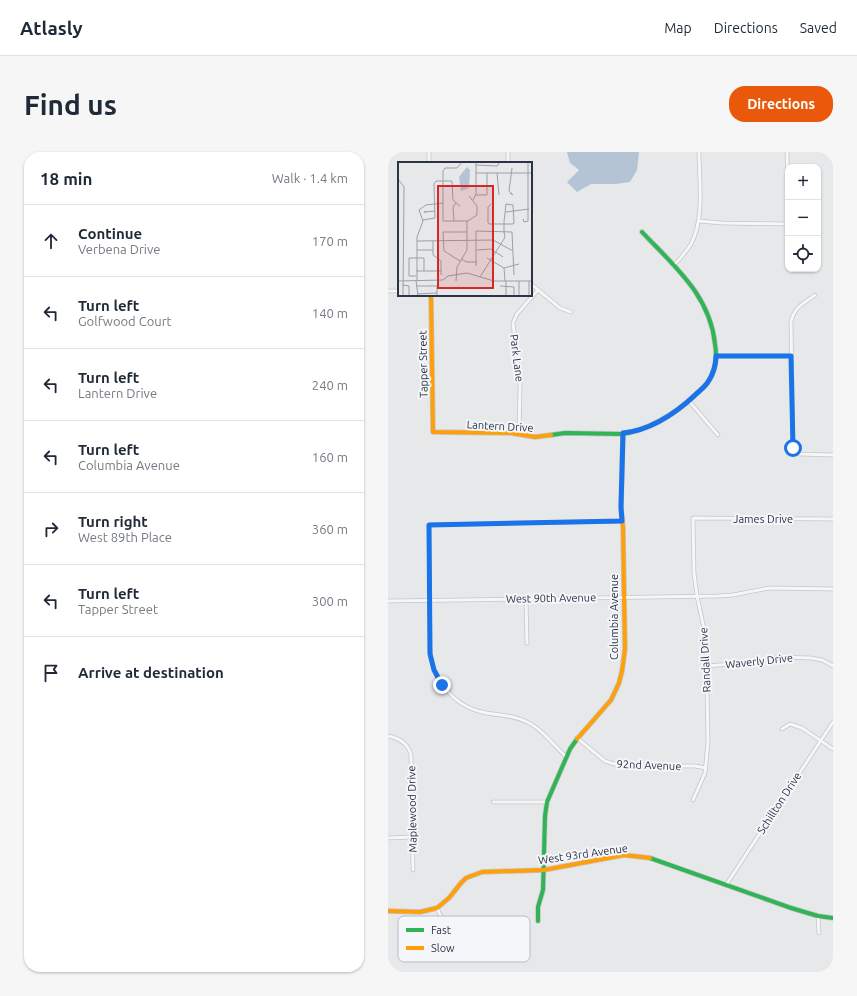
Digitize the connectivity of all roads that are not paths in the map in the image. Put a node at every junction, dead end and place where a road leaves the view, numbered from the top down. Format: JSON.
{"nodes":[{"id":1,"x":698,"y":152,"type":"edge"},
{"id":2,"x":787,"y":152,"type":"edge"},
{"id":3,"x":788,"y":200,"type":"edge"},
{"id":4,"x":699,"y":221,"type":"junction"},
{"id":5,"x":785,"y":224,"type":"edge"},
{"id":6,"x":642,"y":232,"type":"dead end"},
{"id":7,"x":673,"y":266,"type":"junction"},
{"id":8,"x":532,"y":285,"type":"edge"},
{"id":9,"x":538,"y":290,"type":"junction"},
{"id":10,"x":815,"y":295,"type":"dead end"},
{"id":11,"x":431,"y":296,"type":"edge"},
{"id":12,"x":571,"y":312,"type":"dead end"},
{"id":13,"x":716,"y":356,"type":"junction"},
{"id":14,"x":791,"y":356,"type":"junction"},
{"id":15,"x":689,"y":401,"type":"junction"},
{"id":16,"x":433,"y":432,"type":"joint"},
{"id":17,"x":623,"y":433,"type":"junction"},
{"id":18,"x":718,"y":434,"type":"dead end"},
{"id":19,"x":519,"y":435,"type":"junction"},
{"id":20,"x":833,"y":455,"type":"edge"},
{"id":21,"x":693,"y":518,"type":"joint"},
{"id":22,"x":833,"y":519,"type":"edge"},
{"id":23,"x":622,"y":521,"type":"junction"},
{"id":24,"x":833,"y":589,"type":"edge"},
{"id":25,"x":697,"y":596,"type":"junction"},
{"id":26,"x":624,"y":597,"type":"junction"},
{"id":27,"x":526,"y":599,"type":"junction"},
{"id":28,"x":429,"y":600,"type":"junction"},
{"id":29,"x":388,"y":601,"type":"edge"},
{"id":30,"x":527,"y":643,"type":"dead end"},
{"id":31,"x":707,"y":666,"type":"junction"},
{"id":32,"x":833,"y":666,"type":"edge"},
{"id":33,"x":833,"y":722,"type":"edge"},
{"id":34,"x":782,"y":729,"type":"dead end"},
{"id":35,"x":388,"y":736,"type":"edge"},
{"id":36,"x":577,"y":738,"type":"junction"},
{"id":37,"x":820,"y":741,"type":"junction"},
{"id":38,"x":833,"y":749,"type":"edge"},
{"id":39,"x":566,"y":757,"type":"junction"},
{"id":40,"x":706,"y":768,"type":"junction"},
{"id":41,"x":694,"y":800,"type":"dead end"},
{"id":42,"x":493,"y":802,"type":"dead end"},
{"id":43,"x":547,"y":802,"type":"junction"},
{"id":44,"x":413,"y":837,"type":"junction"},
{"id":45,"x":388,"y":838,"type":"edge"},
{"id":46,"x":413,"y":870,"type":"dead end"},
{"id":47,"x":544,"y":870,"type":"junction"},
{"id":48,"x":726,"y":885,"type":"junction"},
{"id":49,"x":437,"y":908,"type":"junction"},
{"id":50,"x":388,"y":911,"type":"edge"},
{"id":51,"x":441,"y":916,"type":"edge"},
{"id":52,"x":818,"y":916,"type":"junction"},
{"id":53,"x":833,"y":918,"type":"edge"},
{"id":54,"x":538,"y":921,"type":"dead end"},
{"id":55,"x":819,"y":933,"type":"dead end"}],
"edges":[{"from":1,"to":4,"type":"street"},
{"from":2,"to":3,"type":"street"},
{"from":4,"to":5,"type":"street"},
{"from":4,"to":7,"type":"street"},
{"from":6,"to":7,"type":"street","name":"Lantern Drive"},
{"from":7,"to":13,"type":"street","name":"Lantern Drive"},
{"from":8,"to":9,"type":"street"},
{"from":9,"to":12,"type":"street"},
{"from":9,"to":19,"type":"street","name":"Park Lane"},
{"from":10,"to":14,"type":"street"},
{"from":11,"to":16,"type":"street","name":"Tapper Street"},
{"from":13,"to":14,"type":"street"},
{"from":13,"to":15,"type":"street","name":"Lantern Drive"},
{"from":14,"to":20,"type":"street"},
{"from":15,"to":17,"type":"street","name":"Lantern Drive"},
{"from":15,"to":18,"type":"street"},
{"from":16,"to":19,"type":"street","name":"Lantern Drive"},
{"from":17,"to":19,"type":"street","name":"Lantern Drive"},
{"from":17,"to":23,"type":"street","name":"Columbia Avenue"},
{"from":21,"to":22,"type":"street","name":"James Drive"},
{"from":21,"to":25,"type":"street","name":"Randall Drive"},
{"from":23,"to":26,"type":"street","name":"Columbia Avenue"},
{"from":23,"to":28,"type":"street"},
{"from":24,"to":25,"type":"street","name":"West 90th Avenue"},
{"from":25,"to":26,"type":"street","name":"West 90th Avenue"},
{"from":25,"to":31,"type":"street","name":"Randall Drive"},
{"from":26,"to":27,"type":"street","name":"West 90th Avenue"},
{"from":26,"to":36,"type":"street","name":"Columbia Avenue"},
{"from":27,"to":28,"type":"street","name":"West 90th Avenue"},
{"from":27,"to":30,"type":"street"},
{"from":28,"to":29,"type":"street","name":"West 90th Avenue"},
{"from":28,"to":39,"type":"street"},
{"from":31,"to":32,"type":"street","name":"Waverly Drive"},
{"from":31,"to":40,"type":"street","name":"Randall Drive"},
{"from":33,"to":37,"type":"street","name":"Schillton Drive"},
{"from":34,"to":37,"type":"street"},
{"from":35,"to":44,"type":"street","name":"Maplewood Drive"},
{"from":36,"to":39,"type":"street","name":"Columbia Avenue"},
{"from":36,"to":40,"type":"street","name":"92nd Avenue"},
{"from":37,"to":38,"type":"street"},
{"from":37,"to":48,"type":"street","name":"Schillton Drive"},
{"from":39,"to":43,"type":"street","name":"Columbia Avenue"},
{"from":40,"to":41,"type":"street","name":"Randall Drive"},
{"from":42,"to":43,"type":"street"},
{"from":43,"to":47,"type":"street","name":"Columbia Avenue"},
{"from":44,"to":45,"type":"street"},
{"from":44,"to":46,"type":"street","name":"Maplewood Drive"},
{"from":47,"to":48,"type":"street","name":"West 93rd Avenue"},
{"from":47,"to":49,"type":"street","name":"West 93rd Avenue"},
{"from":47,"to":54,"type":"street","name":"Columbia Avenue"},
{"from":48,"to":52,"type":"street","name":"West 93rd Avenue"},
{"from":49,"to":50,"type":"street"},
{"from":49,"to":51,"type":"street"},
{"from":52,"to":53,"type":"street","name":"West 93rd Avenue"},
{"from":52,"to":55,"type":"street"}]}
